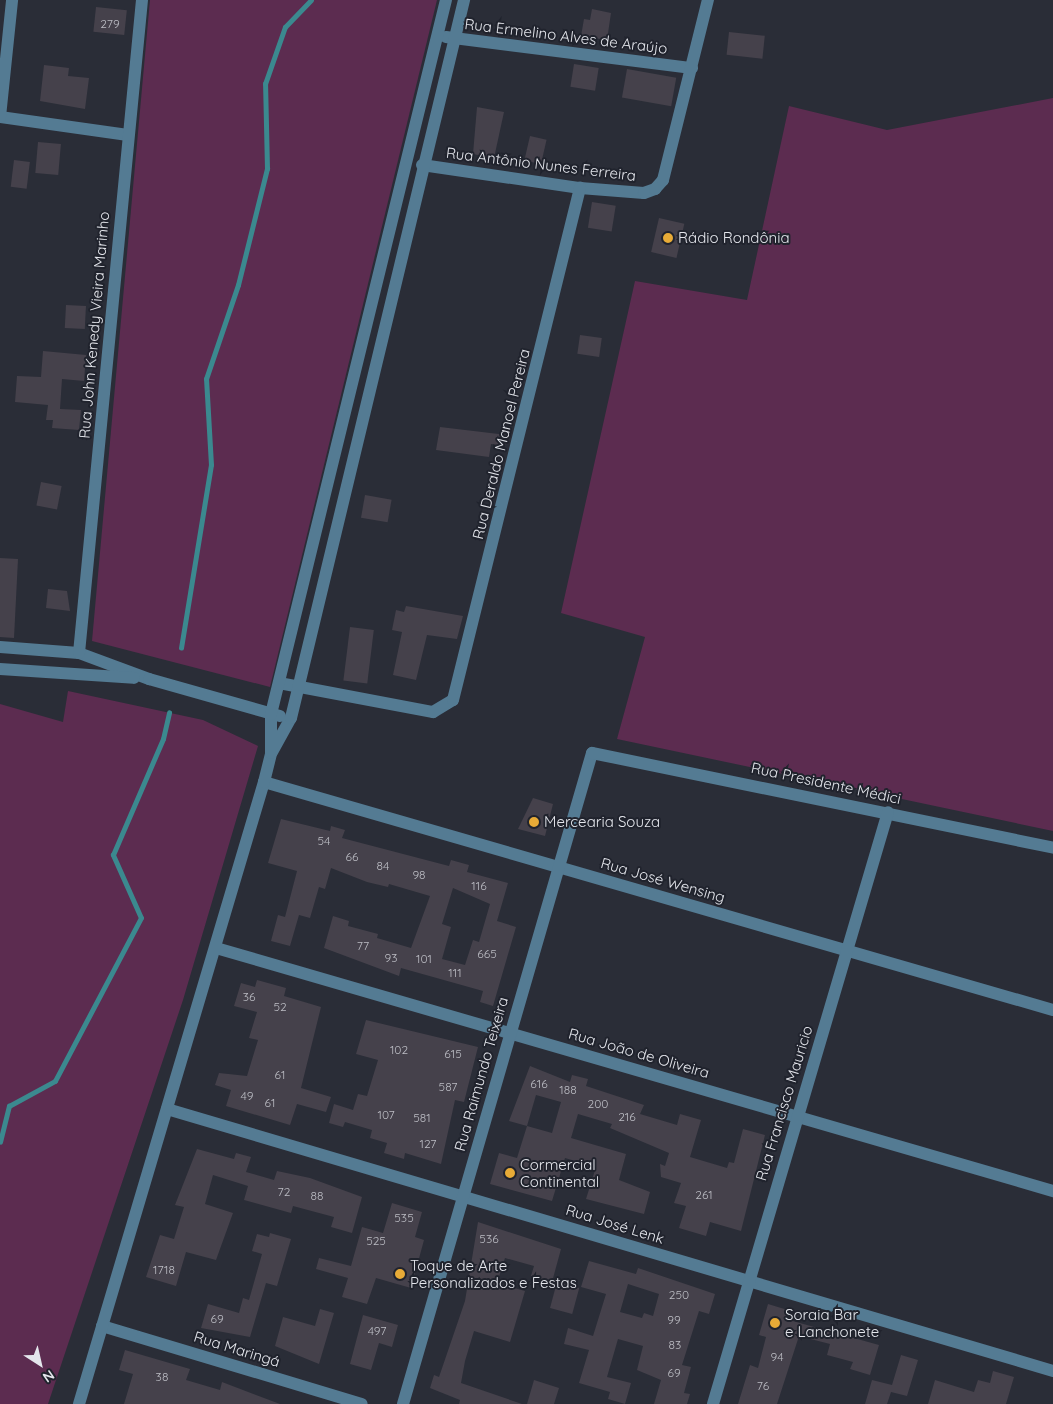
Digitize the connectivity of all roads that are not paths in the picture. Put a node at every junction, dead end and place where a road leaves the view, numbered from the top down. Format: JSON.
{"nodes":[{"id":1,"x":12,"y":0,"type":"edge"},
{"id":2,"x":142,"y":0,"type":"edge"},
{"id":3,"x":446,"y":0,"type":"edge"},
{"id":4,"x":464,"y":0,"type":"edge"},
{"id":5,"x":708,"y":0,"type":"edge"},
{"id":6,"x":437,"y":35,"type":"junction"},
{"id":7,"x":455,"y":38,"type":"junction"},
{"id":8,"x":692,"y":68,"type":"junction"},
{"id":9,"x":0,"y":117,"type":"edge"},
{"id":10,"x":128,"y":135,"type":"junction"},
{"id":11,"x":422,"y":165,"type":"junction"},
{"id":12,"x":580,"y":188,"type":"junction"},
{"id":13,"x":0,"y":646,"type":"edge"},
{"id":14,"x":79,"y":653,"type":"junction"},
{"id":15,"x":0,"y":669,"type":"edge"},
{"id":16,"x":149,"y":679,"type":"junction"},
{"id":17,"x":279,"y":683,"type":"junction"},
{"id":18,"x":298,"y":687,"type":"junction"},
{"id":19,"x":271,"y":714,"type":"junction"},
{"id":20,"x":291,"y":718,"type":"junction"},
{"id":21,"x":271,"y":753,"type":"junction"},
{"id":22,"x":592,"y":753,"type":"joint"},
{"id":23,"x":264,"y":782,"type":"junction"},
{"id":24,"x":888,"y":812,"type":"junction"},
{"id":25,"x":1053,"y":848,"type":"edge"},
{"id":26,"x":558,"y":867,"type":"junction"},
{"id":27,"x":216,"y":948,"type":"junction"},
{"id":28,"x":847,"y":949,"type":"junction"},
{"id":29,"x":1053,"y":1010,"type":"edge"},
{"id":30,"x":510,"y":1032,"type":"junction"},
{"id":31,"x":167,"y":1108,"type":"junction"},
{"id":32,"x":798,"y":1117,"type":"junction"},
{"id":33,"x":1053,"y":1191,"type":"edge"},
{"id":34,"x":464,"y":1196,"type":"junction"},
{"id":35,"x":748,"y":1280,"type":"junction"},
{"id":36,"x":102,"y":1326,"type":"junction"},
{"id":37,"x":1053,"y":1371,"type":"edge"},
{"id":38,"x":79,"y":1404,"type":"edge"},
{"id":39,"x":362,"y":1404,"type":"edge"},
{"id":40,"x":403,"y":1404,"type":"edge"},
{"id":41,"x":713,"y":1404,"type":"edge"}],
"edges":[{"from":1,"to":9,"type":"street"},
{"from":2,"to":10,"type":"street","name":"Rua John Kenedy Vieira Marinho"},
{"from":3,"to":6,"type":"street"},
{"from":4,"to":7,"type":"street"},
{"from":5,"to":8,"type":"street"},
{"from":6,"to":7,"type":"street","name":"Rua Ermelino Alves de Araújo"},
{"from":6,"to":17,"type":"street"},
{"from":7,"to":8,"type":"street","name":"Rua Ermelino Alves de Araújo"},
{"from":7,"to":11,"type":"street"},
{"from":8,"to":12,"type":"street","name":"Rua Antônio Nunes Ferreira"},
{"from":9,"to":10,"type":"street"},
{"from":10,"to":14,"type":"street","name":"Rua John Kenedy Vieira Marinho"},
{"from":11,"to":12,"type":"street","name":"Rua Antônio Nunes Ferreira"},
{"from":11,"to":18,"type":"street"},
{"from":12,"to":18,"type":"street","name":"Rua Deraldo Manoel Pereira"},
{"from":13,"to":14,"type":"street"},
{"from":14,"to":16,"type":"street"},
{"from":15,"to":16,"type":"street"},
{"from":16,"to":19,"type":"street"},
{"from":17,"to":18,"type":"street"},
{"from":17,"to":19,"type":"street"},
{"from":18,"to":20,"type":"street"},
{"from":19,"to":20,"type":"street"},
{"from":19,"to":21,"type":"street"},
{"from":20,"to":21,"type":"street"},
{"from":21,"to":23,"type":"street"},
{"from":22,"to":24,"type":"street","name":"Rua Presidente Médici"},
{"from":22,"to":26,"type":"street","name":"Rua Raimundo Teixeira"},
{"from":23,"to":26,"type":"street","name":"Rua José Wensing"},
{"from":23,"to":27,"type":"street"},
{"from":24,"to":25,"type":"street","name":"Rua Presidente Médici"},
{"from":24,"to":28,"type":"street","name":"Rua Francisco Mauricio"},
{"from":26,"to":28,"type":"street","name":"Rua José Wensing"},
{"from":26,"to":30,"type":"street","name":"Rua Raimundo Teixeira"},
{"from":27,"to":30,"type":"street","name":"Rua João de Oliveira"},
{"from":27,"to":31,"type":"street"},
{"from":28,"to":29,"type":"street","name":"Rua José Wensing"},
{"from":28,"to":32,"type":"street","name":"Rua Francisco Mauricio"},
{"from":30,"to":32,"type":"street","name":"Rua João de Oliveira"},
{"from":30,"to":34,"type":"street","name":"Rua Raimundo Teixeira"},
{"from":31,"to":34,"type":"street","name":"Rua José Lenk"},
{"from":31,"to":36,"type":"street"},
{"from":32,"to":33,"type":"street","name":"Rua João de Oliveira"},
{"from":32,"to":35,"type":"street","name":"Rua Francisco Mauricio"},
{"from":34,"to":35,"type":"street","name":"Rua José Lenk"},
{"from":34,"to":40,"type":"street","name":"Rua Raimundo Teixeira"},
{"from":35,"to":37,"type":"street","name":"Rua José Lenk"},
{"from":35,"to":41,"type":"street","name":"Rua Francisco Mauricio"},
{"from":36,"to":38,"type":"street"},
{"from":36,"to":39,"type":"street","name":"Rua Maringá"}]}
